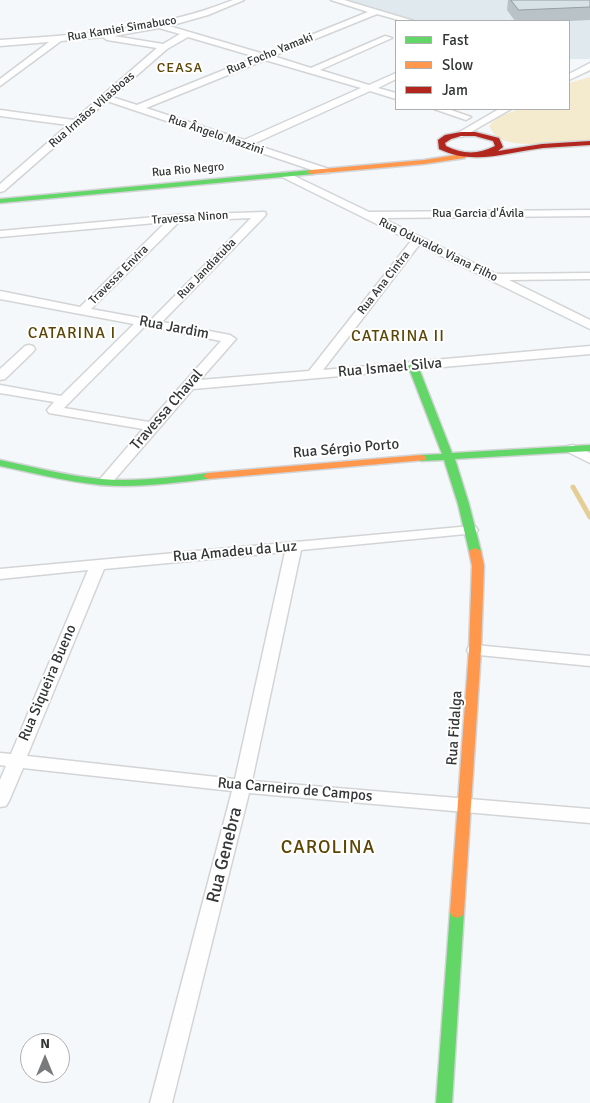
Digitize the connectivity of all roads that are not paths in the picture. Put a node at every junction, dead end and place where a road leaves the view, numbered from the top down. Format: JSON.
{"nodes":[{"id":1,"x":240,"y":0,"type":"edge"},
{"id":2,"x":336,"y":0,"type":"edge"},
{"id":3,"x":375,"y":12,"type":"junction"},
{"id":4,"x":406,"y":20,"type":"edge"},
{"id":5,"x":158,"y":25,"type":"junction"},
{"id":6,"x":187,"y":34,"type":"junction"},
{"id":7,"x":99,"y":35,"type":"junction"},
{"id":8,"x":388,"y":38,"type":"dead end"},
{"id":9,"x":59,"y":39,"type":"junction"},
{"id":10,"x":0,"y":43,"type":"edge"},
{"id":11,"x":378,"y":43,"type":"junction"},
{"id":12,"x":164,"y":47,"type":"junction"},
{"id":13,"x":395,"y":48,"type":"edge"},
{"id":14,"x":264,"y":57,"type":"junction"},
{"id":15,"x":570,"y":63,"type":"edge"},
{"id":16,"x":589,"y":69,"type":"edge"},
{"id":17,"x":311,"y":71,"type":"junction"},
{"id":18,"x":395,"y":76,"type":"edge"},
{"id":19,"x":570,"y":78,"type":"edge"},
{"id":20,"x":0,"y":83,"type":"edge"},
{"id":21,"x":369,"y":88,"type":"junction"},
{"id":22,"x":395,"y":96,"type":"edge"},
{"id":23,"x":107,"y":98,"type":"junction"},
{"id":24,"x":137,"y":108,"type":"junction"},
{"id":25,"x":442,"y":110,"type":"edge"},
{"id":26,"x":504,"y":110,"type":"edge"},
{"id":27,"x":0,"y":113,"type":"edge"},
{"id":28,"x":494,"y":115,"type":"junction"},
{"id":29,"x":466,"y":117,"type":"dead end"},
{"id":30,"x":77,"y":123,"type":"junction"},
{"id":31,"x":462,"y":134,"type":"junction"},
{"id":32,"x":491,"y":138,"type":"junction"},
{"id":33,"x":590,"y":142,"type":"edge"},
{"id":34,"x":244,"y":144,"type":"junction"},
{"id":35,"x":433,"y":146,"type":"junction"},
{"id":36,"x":542,"y":146,"type":"junction"},
{"id":37,"x":490,"y":154,"type":"junction"},
{"id":38,"x":462,"y":156,"type":"junction"},
{"id":39,"x":378,"y":166,"type":"junction"},
{"id":40,"x":325,"y":171,"type":"junction"},
{"id":41,"x":286,"y":175,"type":"junction"},
{"id":42,"x":0,"y":189,"type":"edge"},
{"id":43,"x":0,"y":201,"type":"edge"},
{"id":44,"x":590,"y":213,"type":"edge"},
{"id":45,"x":261,"y":214,"type":"joint"},
{"id":46,"x":366,"y":215,"type":"junction"},
{"id":47,"x":177,"y":218,"type":"junction"},
{"id":48,"x":119,"y":223,"type":"junction"},
{"id":49,"x":165,"y":229,"type":"junction"},
{"id":50,"x":0,"y":234,"type":"edge"},
{"id":51,"x":417,"y":240,"type":"junction"},
{"id":52,"x":590,"y":276,"type":"edge"},
{"id":53,"x":494,"y":277,"type":"junction"},
{"id":54,"x":0,"y":295,"type":"edge"},
{"id":55,"x":82,"y":311,"type":"junction"},
{"id":56,"x":148,"y":323,"type":"junction"},
{"id":57,"x":590,"y":325,"type":"edge"},
{"id":58,"x":230,"y":338,"type":"joint"},
{"id":59,"x":29,"y":349,"type":"dead end"},
{"id":60,"x":590,"y":350,"type":"edge"},
{"id":61,"x":413,"y":366,"type":"junction"},
{"id":62,"x":313,"y":374,"type":"junction"},
{"id":63,"x":0,"y":376,"type":"edge"},
{"id":64,"x":190,"y":385,"type":"junction"},
{"id":65,"x":0,"y":389,"type":"edge"},
{"id":66,"x":58,"y":405,"type":"junction"},
{"id":67,"x":152,"y":427,"type":"junction"},
{"id":68,"x":590,"y":448,"type":"edge"},
{"id":69,"x":573,"y":449,"type":"junction"},
{"id":70,"x":449,"y":455,"type":"junction"},
{"id":71,"x":590,"y":459,"type":"edge"},
{"id":72,"x":0,"y":463,"type":"edge"},
{"id":73,"x":106,"y":482,"type":"junction"},
{"id":74,"x":471,"y":530,"type":"junction"},
{"id":75,"x":294,"y":547,"type":"junction"},
{"id":76,"x":98,"y":565,"type":"junction"},
{"id":77,"x":0,"y":574,"type":"edge"},
{"id":78,"x":475,"y":650,"type":"junction"},
{"id":79,"x":590,"y":661,"type":"edge"},
{"id":80,"x":8,"y":760,"type":"edge"},
{"id":81,"x":242,"y":786,"type":"junction"},
{"id":82,"x":0,"y":801,"type":"edge"},
{"id":83,"x":465,"y":805,"type":"junction"},
{"id":84,"x":590,"y":816,"type":"edge"},
{"id":85,"x":161,"y":1103,"type":"edge"},
{"id":86,"x":444,"y":1103,"type":"edge"}],
"edges":[{"from":1,"to":5,"type":"street","name":"Rua Kamiei Simabuco"},
{"from":2,"to":3,"type":"street"},
{"from":3,"to":4,"type":"street"},
{"from":3,"to":14,"type":"street","name":"Rua Focho Yamaki"},
{"from":5,"to":6,"type":"street"},
{"from":5,"to":7,"type":"street","name":"Rua Kamiei Simabuco"},
{"from":6,"to":12,"type":"street","name":"Rua Irmãos Vilasboas"},
{"from":6,"to":14,"type":"street"},
{"from":7,"to":9,"type":"street","name":"Rua Kamiei Simabuco"},
{"from":7,"to":12,"type":"street"},
{"from":8,"to":11,"type":"street"},
{"from":9,"to":10,"type":"street","name":"Rua Kamiei Simabuco"},
{"from":9,"to":20,"type":"street"},
{"from":11,"to":13,"type":"street"},
{"from":11,"to":17,"type":"street"},
{"from":12,"to":23,"type":"street","name":"Rua Irmãos Vilasboas"},
{"from":14,"to":17,"type":"street"},
{"from":14,"to":24,"type":"street","name":"Rua Focho Yamaki"},
{"from":15,"to":16,"type":"street"},
{"from":16,"to":19,"type":"street"},
{"from":17,"to":21,"type":"street"},
{"from":18,"to":21,"type":"street"},
{"from":21,"to":22,"type":"street"},
{"from":21,"to":34,"type":"street"},
{"from":23,"to":24,"type":"street","name":"Rua Ângelo Mazzini"},
{"from":23,"to":30,"type":"street","name":"Rua Irmãos Vilasboas"},
{"from":24,"to":34,"type":"street","name":"Rua Ângelo Mazzini"},
{"from":25,"to":29,"type":"street"},
{"from":26,"to":28,"type":"street"},
{"from":27,"to":30,"type":"street"},
{"from":28,"to":31,"type":"street"},
{"from":28,"to":32,"type":"street"},
{"from":30,"to":42,"type":"street","name":"Rua Irmãos Vilasboas"},
{"from":31,"to":32,"type":"street"},
{"from":31,"to":35,"type":"street","name":"Rua Rio Negro"},
{"from":32,"to":36,"type":"street"},
{"from":32,"to":37,"type":"street"},
{"from":33,"to":36,"type":"street"},
{"from":34,"to":40,"type":"street","name":"Rua Ângelo Mazzini"},
{"from":35,"to":38,"type":"street"},
{"from":35,"to":39,"type":"street","name":"Rua Rio Negro"},
{"from":36,"to":37,"type":"street"},
{"from":37,"to":38,"type":"street","name":"Rua Rio Negro"},
{"from":38,"to":39,"type":"street","name":"Rua Rio Negro"},
{"from":39,"to":40,"type":"street","name":"Rua Rio Negro"},
{"from":40,"to":41,"type":"street","name":"Rua Rio Negro"},
{"from":41,"to":43,"type":"street","name":"Rua Rio Negro"},
{"from":41,"to":46,"type":"street","name":"Rua Oduvaldo Viana Filho"},
{"from":44,"to":46,"type":"street","name":"Rua Garcia d'Ávila"},
{"from":45,"to":47,"type":"street","name":"Travessa Ninon"},
{"from":45,"to":56,"type":"street","name":"Rua Jandiatuba"},
{"from":46,"to":51,"type":"street","name":"Rua Oduvaldo Viana Filho"},
{"from":47,"to":48,"type":"street","name":"Travessa Ninon"},
{"from":47,"to":49,"type":"street","name":"Travessa Envira"},
{"from":48,"to":49,"type":"street","name":"Travessa Ninon"},
{"from":48,"to":50,"type":"street","name":"Travessa Ninon"},
{"from":49,"to":55,"type":"street","name":"Travessa Envira"},
{"from":51,"to":53,"type":"street","name":"Rua Oduvaldo Viana Filho"},
{"from":51,"to":62,"type":"street","name":"Rua Ana Cintra"},
{"from":52,"to":53,"type":"street"},
{"from":53,"to":57,"type":"street","name":"Rua Oduvaldo Viana Filho"},
{"from":54,"to":55,"type":"street","name":"Rua Jardim"},
{"from":55,"to":56,"type":"street","name":"Rua Jardim"},
{"from":56,"to":58,"type":"street","name":"Rua Jardim"},
{"from":56,"to":66,"type":"street","name":"Rua Jandiatuba"},
{"from":58,"to":64,"type":"street","name":"Travessa Chaval"},
{"from":59,"to":63,"type":"street"},
{"from":60,"to":61,"type":"street","name":"Rua Ismael Silva"},
{"from":61,"to":62,"type":"street","name":"Rua Ismael Silva"},
{"from":61,"to":70,"type":"street","name":"Rua Fidalga"},
{"from":62,"to":64,"type":"street","name":"Rua Ismael Silva"},
{"from":64,"to":67,"type":"street","name":"Travessa Chaval"},
{"from":65,"to":66,"type":"street"},
{"from":66,"to":67,"type":"street"},
{"from":67,"to":73,"type":"street","name":"Travessa Chaval"},
{"from":68,"to":69,"type":"street","name":"Rua Sérgio Porto"},
{"from":69,"to":70,"type":"street","name":"Rua Sérgio Porto"},
{"from":69,"to":71,"type":"street"},
{"from":70,"to":73,"type":"street","name":"Rua Sérgio Porto"},
{"from":70,"to":74,"type":"street","name":"Rua Fidalga"},
{"from":72,"to":73,"type":"street","name":"Rua Sérgio Porto"},
{"from":74,"to":75,"type":"street","name":"Rua Amadeu da Luz"},
{"from":74,"to":78,"type":"street","name":"Rua Fidalga"},
{"from":75,"to":76,"type":"street","name":"Rua Amadeu da Luz"},
{"from":75,"to":81,"type":"street","name":"Rua Genebra"},
{"from":76,"to":77,"type":"street","name":"Rua Amadeu da Luz"},
{"from":76,"to":80,"type":"street","name":"Rua Siqueira Bueno"},
{"from":78,"to":79,"type":"street"},
{"from":78,"to":83,"type":"street","name":"Rua Fidalga"},
{"from":80,"to":81,"type":"street","name":"Rua Carneiro de Campos"},
{"from":80,"to":82,"type":"street","name":"Rua Siqueira Bueno"},
{"from":81,"to":83,"type":"street","name":"Rua Carneiro de Campos"},
{"from":81,"to":85,"type":"street","name":"Rua Genebra"},
{"from":83,"to":84,"type":"street","name":"Rua Carneiro de Campos"},
{"from":83,"to":86,"type":"street","name":"Rua Fidalga"}]}
